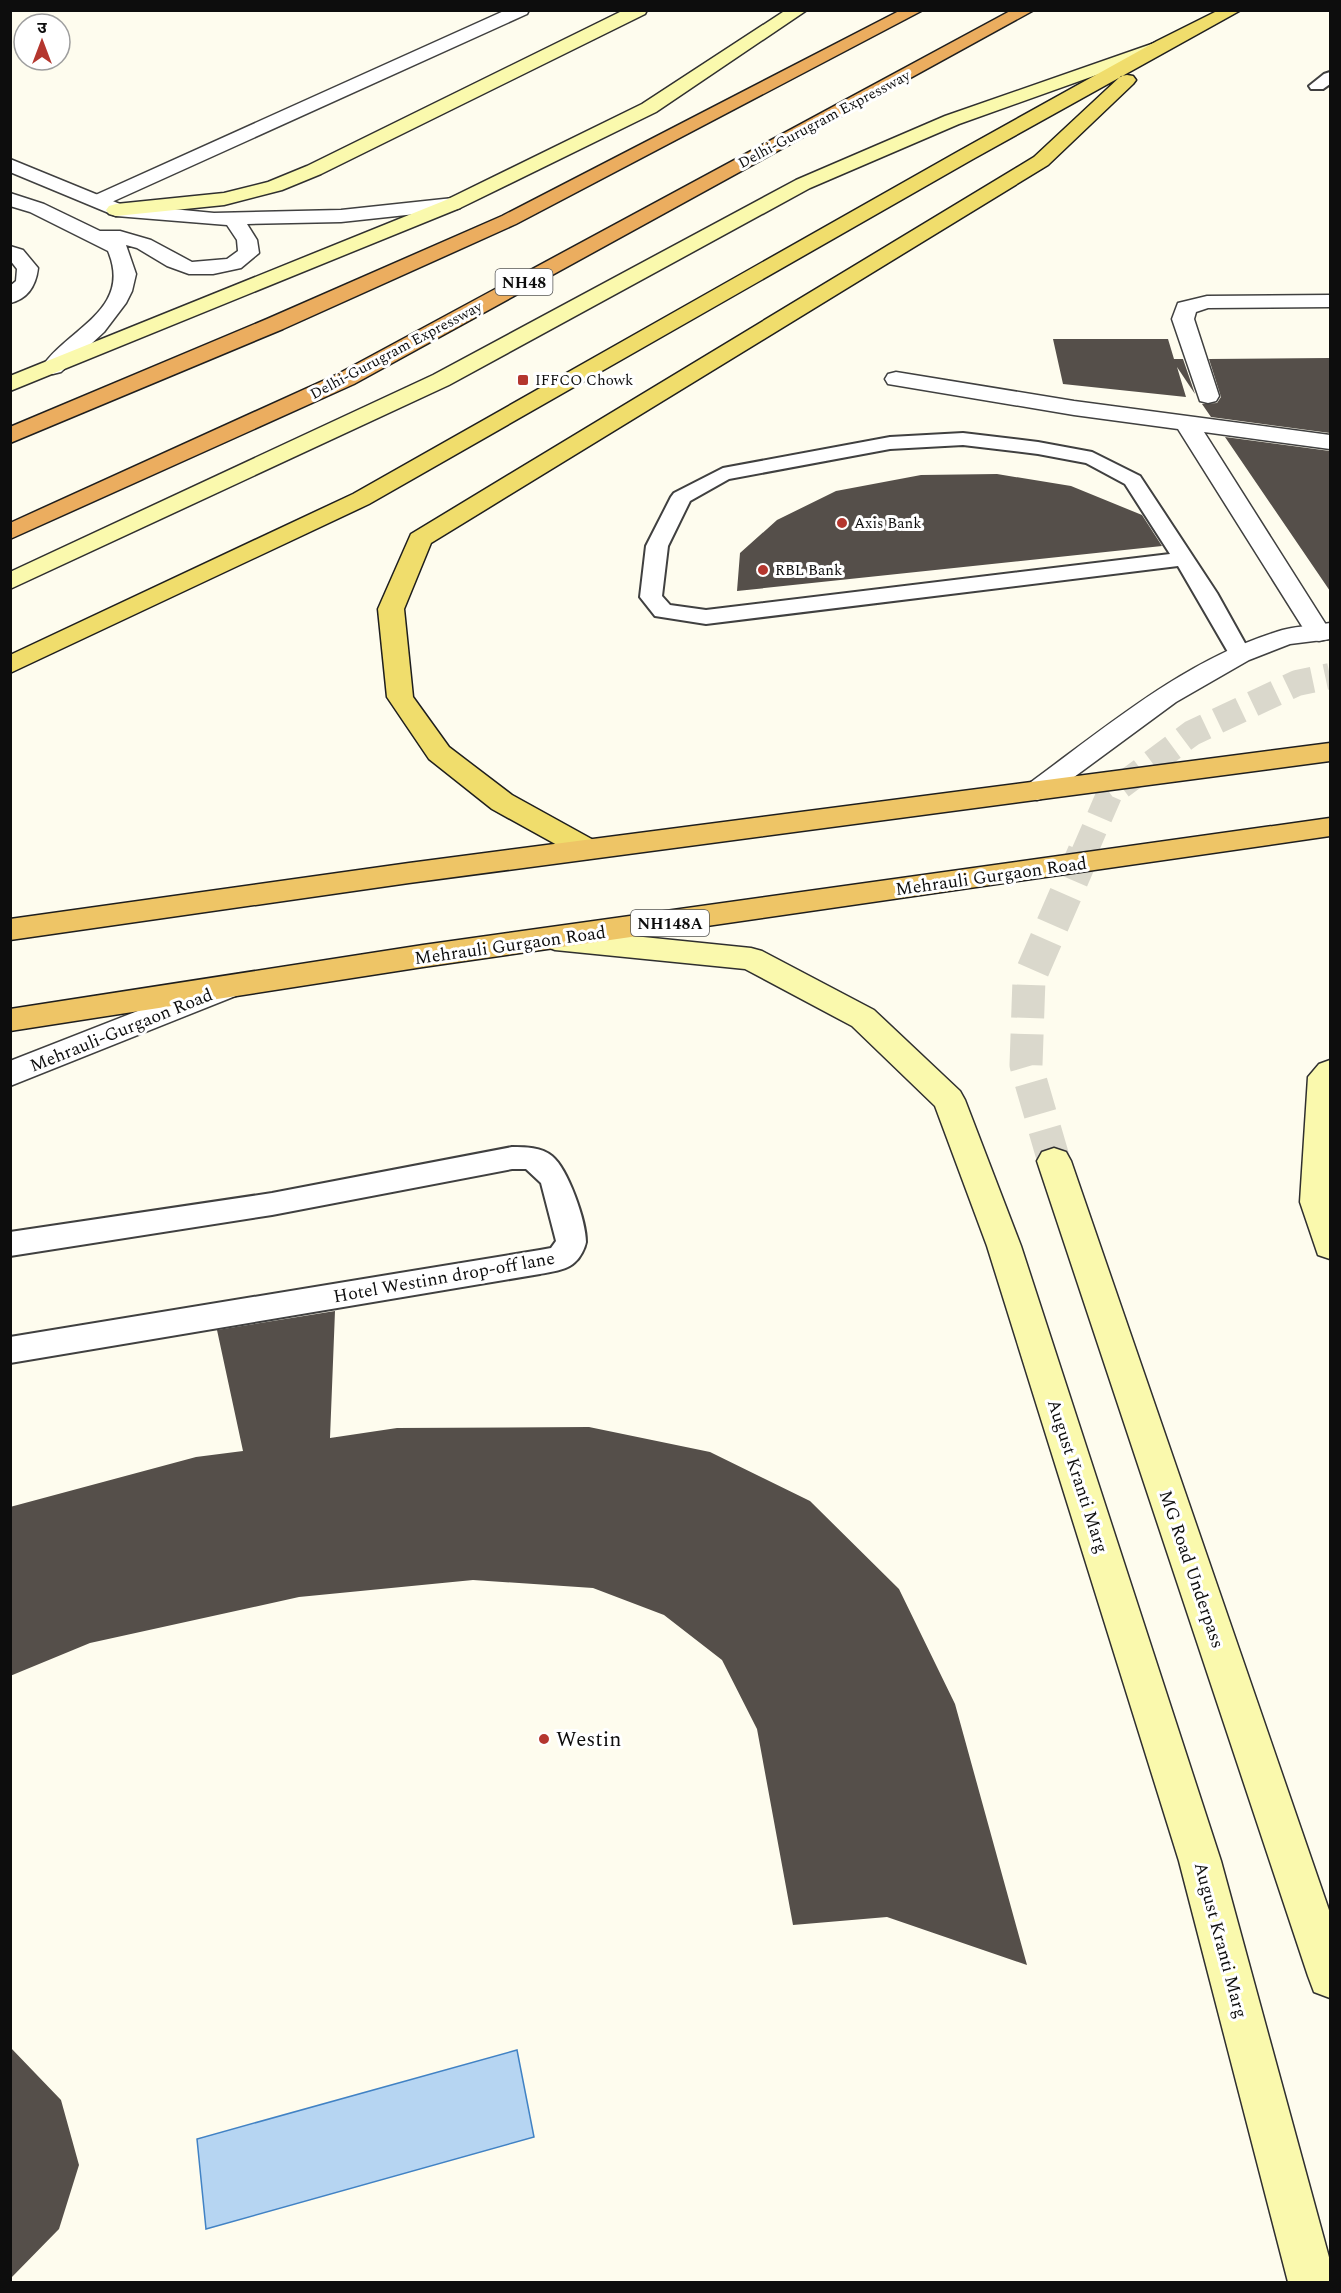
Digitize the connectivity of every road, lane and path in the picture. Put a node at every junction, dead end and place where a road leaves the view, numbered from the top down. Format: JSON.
{"nodes":[{"id":1,"x":521,"y":10,"type":"edge"},
{"id":2,"x":639,"y":10,"type":"edge"},
{"id":3,"x":799,"y":10,"type":"edge"},
{"id":4,"x":915,"y":10,"type":"edge"},
{"id":5,"x":1026,"y":10,"type":"edge"},
{"id":6,"x":1233,"y":10,"type":"edge"},
{"id":7,"x":1163,"y":45,"type":"junction"},
{"id":8,"x":10,"y":165,"type":"edge"},
{"id":9,"x":10,"y":199,"type":"edge"},
{"id":10,"x":453,"y":204,"type":"junction"},
{"id":11,"x":107,"y":205,"type":"junction"},
{"id":12,"x":234,"y":219,"type":"junction"},
{"id":13,"x":96,"y":237,"type":"junction"},
{"id":14,"x":10,"y":252,"type":"edge"},
{"id":15,"x":10,"y":297,"type":"edge"},
{"id":16,"x":1330,"y":301,"type":"edge"},
{"id":17,"x":53,"y":367,"type":"junction"},
{"id":18,"x":896,"y":379,"type":"dead end"},
{"id":19,"x":10,"y":384,"type":"edge"},
{"id":20,"x":1208,"y":396,"type":"dead end"},
{"id":21,"x":1187,"y":424,"type":"junction"},
{"id":22,"x":10,"y":436,"type":"edge"},
{"id":23,"x":1330,"y":442,"type":"edge"},
{"id":24,"x":10,"y":532,"type":"edge"},
{"id":25,"x":1184,"y":559,"type":"junction"},
{"id":26,"x":12,"y":579,"type":"edge"},
{"id":27,"x":1325,"y":632,"type":"edge"},
{"id":28,"x":1240,"y":654,"type":"junction"},
{"id":29,"x":10,"y":665,"type":"edge"},
{"id":30,"x":1330,"y":752,"type":"edge"},
{"id":31,"x":1037,"y":791,"type":"junction"},
{"id":32,"x":1330,"y":827,"type":"edge"},
{"id":33,"x":587,"y":849,"type":"junction"},
{"id":34,"x":10,"y":930,"type":"edge"},
{"id":35,"x":555,"y":939,"type":"junction"},
{"id":36,"x":231,"y":985,"type":"junction"},
{"id":37,"x":10,"y":1020,"type":"edge"},
{"id":38,"x":1330,"y":1072,"type":"edge"},
{"id":39,"x":10,"y":1074,"type":"edge"},
{"id":40,"x":1054,"y":1161,"type":"tunnel mouth"},
{"id":41,"x":10,"y":1244,"type":"edge"},
{"id":42,"x":1330,"y":1245,"type":"edge"},
{"id":43,"x":10,"y":1350,"type":"edge"},
{"id":44,"x":1330,"y":1976,"type":"edge"},
{"id":45,"x":1312,"y":2283,"type":"edge"}],
"edges":[{"from":1,"to":11,"type":"street"},
{"from":2,"to":11,"type":"main road"},
{"from":3,"to":10,"type":"main road"},
{"from":4,"to":22,"type":"highway"},
{"from":5,"to":24,"type":"highway","name":"Delhi-Gurugram Expressway","number":"NH48"},
{"from":6,"to":7,"type":"main road"},
{"from":7,"to":26,"type":"main road"},
{"from":7,"to":29,"type":"main road"},
{"from":7,"to":33,"type":"main road"},
{"from":8,"to":11,"type":"street"},
{"from":9,"to":13,"type":"street"},
{"from":10,"to":12,"type":"street"},
{"from":10,"to":17,"type":"main road"},
{"from":11,"to":12,"type":"street"},
{"from":12,"to":13,"type":"street"},
{"from":13,"to":17,"type":"street"},
{"from":14,"to":15,"type":"street"},
{"from":16,"to":20,"type":"street"},
{"from":17,"to":19,"type":"main road"},
{"from":18,"to":21,"type":"street"},
{"from":21,"to":23,"type":"street"},
{"from":21,"to":27,"type":"street"},
{"from":25,"to":25,"type":"lane"},
{"from":25,"to":28,"type":"lane"},
{"from":27,"to":28,"type":"street"},
{"from":28,"to":31,"type":"street"},
{"from":30,"to":31,"type":"highway"},
{"from":31,"to":33,"type":"highway"},
{"from":32,"to":35,"type":"highway","name":"Mehrauli Gurgaon Road","number":"NH148A"},
{"from":33,"to":34,"type":"highway"},
{"from":35,"to":36,"type":"highway","name":"Mehrauli Gurgaon Road","number":"NH148A"},
{"from":35,"to":45,"type":"main road","name":"August Kranti Marg"},
{"from":36,"to":37,"type":"highway","name":"Mehrauli Gurgaon Road","number":"NH148A"},
{"from":36,"to":39,"type":"street","name":"Mehrauli-Gurgaon Road"},
{"from":38,"to":42,"type":"main road"},
{"from":40,"to":44,"type":"main road","name":"MG Road Underpass"},
{"from":41,"to":43,"type":"lane","name":"Hotel Westinn drop-off lane"}]}
